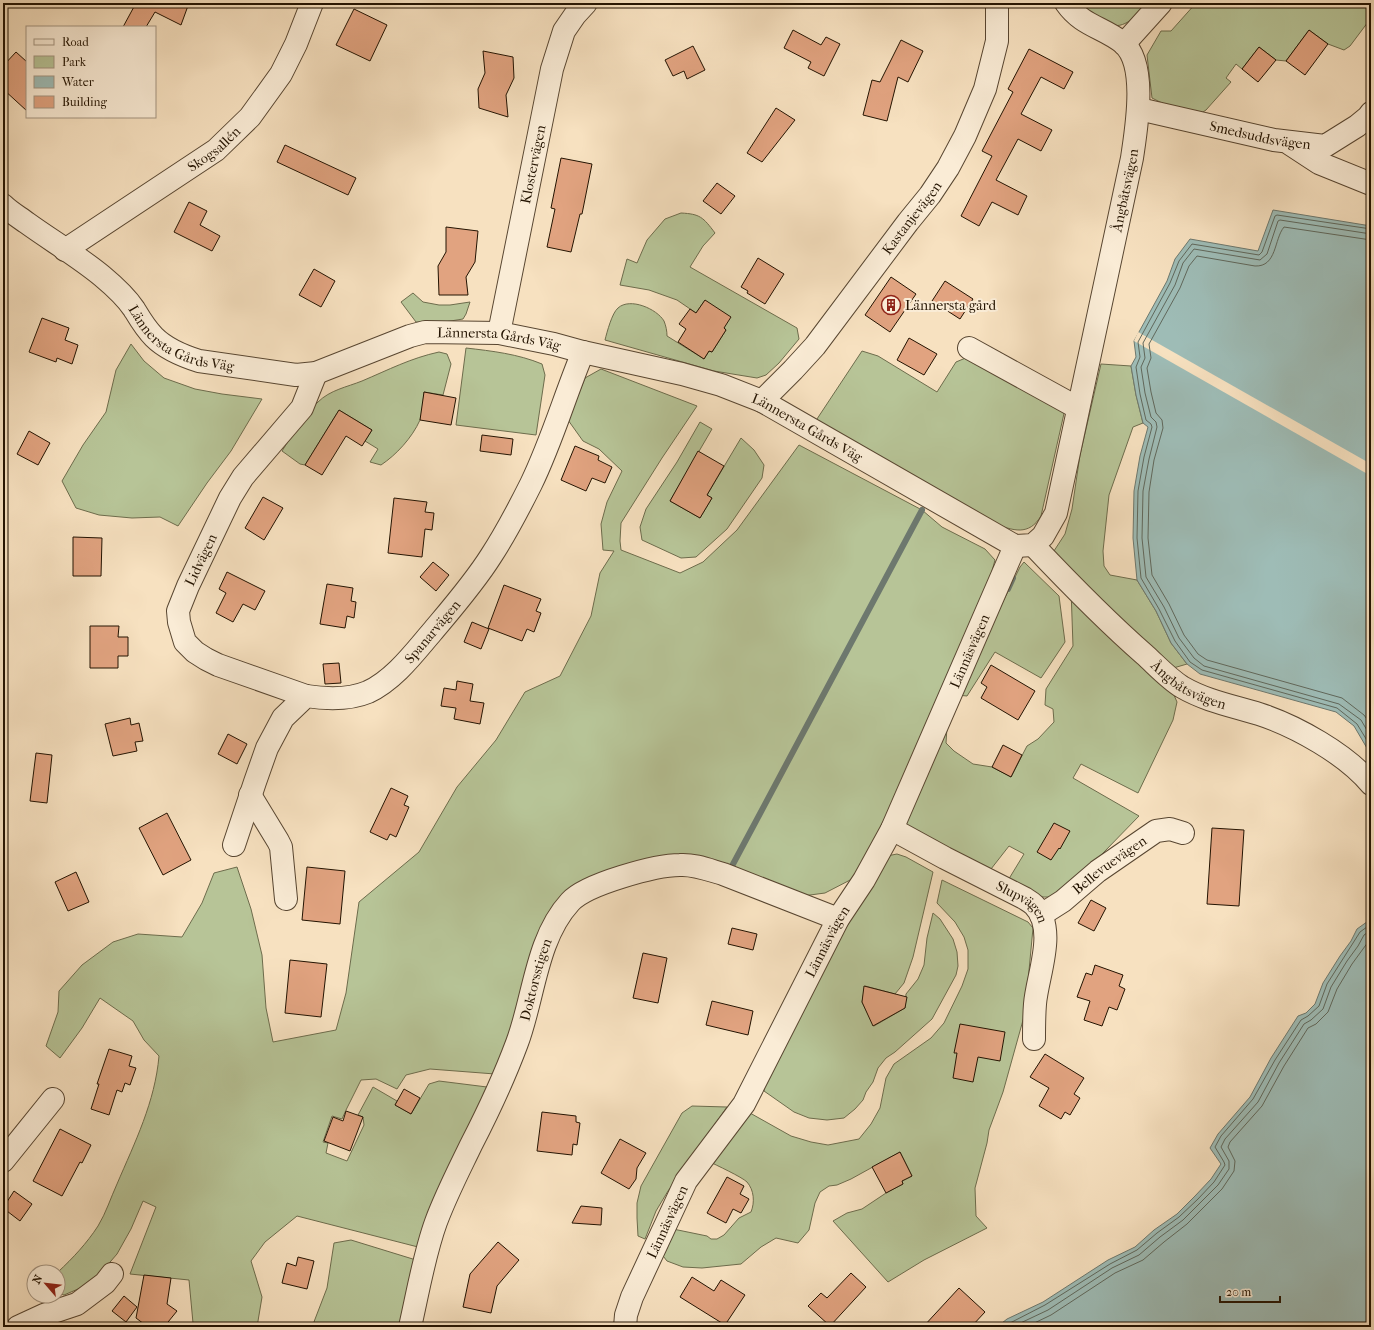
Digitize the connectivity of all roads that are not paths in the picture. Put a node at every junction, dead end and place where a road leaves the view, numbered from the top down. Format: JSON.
{"nodes":[{"id":1,"x":312,"y":3,"type":"edge"},
{"id":2,"x":586,"y":3,"type":"edge"},
{"id":3,"x":997,"y":3,"type":"edge"},
{"id":4,"x":1066,"y":3,"type":"edge"},
{"id":5,"x":1161,"y":3,"type":"edge"},
{"id":6,"x":1124,"y":44,"type":"junction"},
{"id":7,"x":1139,"y":109,"type":"junction"},
{"id":8,"x":1371,"y":113,"type":"edge"},
{"id":9,"x":1288,"y":142,"type":"junction"},
{"id":10,"x":1371,"y":184,"type":"edge"},
{"id":11,"x":3,"y":204,"type":"edge"},
{"id":12,"x":65,"y":250,"type":"junction"},
{"id":13,"x":499,"y":333,"type":"junction"},
{"id":14,"x":969,"y":348,"type":"dead end"},
{"id":15,"x":583,"y":352,"type":"junction"},
{"id":16,"x":316,"y":374,"type":"junction"},
{"id":17,"x":762,"y":401,"type":"junction"},
{"id":18,"x":1078,"y":408,"type":"junction"},
{"id":19,"x":1024,"y":546,"type":"junction"},
{"id":20,"x":306,"y":696,"type":"junction"},
{"id":21,"x":1371,"y":784,"type":"edge"},
{"id":22,"x":250,"y":795,"type":"junction"},
{"id":23,"x":892,"y":829,"type":"junction"},
{"id":24,"x":1184,"y":834,"type":"dead end"},
{"id":25,"x":234,"y":845,"type":"dead end"},
{"id":26,"x":286,"y":899,"type":"dead end"},
{"id":27,"x":1041,"y":915,"type":"junction"},
{"id":28,"x":838,"y":919,"type":"junction"},
{"id":29,"x":1034,"y":1039,"type":"dead end"},
{"id":30,"x":53,"y":1099,"type":"dead end"},
{"id":31,"x":3,"y":1161,"type":"edge"},
{"id":32,"x":112,"y":1274,"type":"dead end"},
{"id":33,"x":18,"y":1327,"type":"edge"},
{"id":34,"x":410,"y":1327,"type":"edge"},
{"id":35,"x":625,"y":1327,"type":"edge"}],
"edges":[{"from":1,"to":12,"type":"street","name":"Skogsallén"},
{"from":2,"to":13,"type":"street","name":"Klostervägen"},
{"from":3,"to":17,"type":"street","name":"Kastanjevägen"},
{"from":4,"to":6,"type":"street"},
{"from":5,"to":6,"type":"street"},
{"from":6,"to":7,"type":"street","name":"Ångbåtsvägen"},
{"from":7,"to":9,"type":"street","name":"Smedsuddsvägen"},
{"from":7,"to":18,"type":"street","name":"Ångbåtsvägen"},
{"from":8,"to":9,"type":"street","name":"Smedsuddsvägen"},
{"from":9,"to":10,"type":"street"},
{"from":11,"to":12,"type":"street","name":"Lännersta Gårds Väg"},
{"from":12,"to":16,"type":"street","name":"Lännersta Gårds Väg"},
{"from":13,"to":15,"type":"street","name":"Lännersta Gårds Väg"},
{"from":13,"to":16,"type":"street","name":"Lännersta Gårds Väg"},
{"from":14,"to":18,"type":"street"},
{"from":15,"to":17,"type":"street","name":"Lännersta Gårds Väg"},
{"from":15,"to":20,"type":"street","name":"Spanarvägen"},
{"from":16,"to":20,"type":"street","name":"Lidvägen"},
{"from":17,"to":19,"type":"street","name":"Lännersta Gårds Väg"},
{"from":18,"to":19,"type":"street","name":"Ångbåtsvägen"},
{"from":19,"to":21,"type":"street","name":"Ångbåtsvägen"},
{"from":19,"to":23,"type":"street","name":"Lännäsvägen"},
{"from":20,"to":22,"type":"street"},
{"from":22,"to":25,"type":"street"},
{"from":22,"to":26,"type":"street"},
{"from":23,"to":27,"type":"street","name":"Slupvägen"},
{"from":23,"to":28,"type":"street","name":"Lännäsvägen"},
{"from":24,"to":27,"type":"street","name":"Bellevuevägen"},
{"from":27,"to":29,"type":"street","name":"Slupvägen"},
{"from":28,"to":34,"type":"street","name":"Doktorsstigen"},
{"from":28,"to":35,"type":"street","name":"Lännäsvägen"},
{"from":30,"to":31,"type":"street"},
{"from":32,"to":33,"type":"street"}]}
